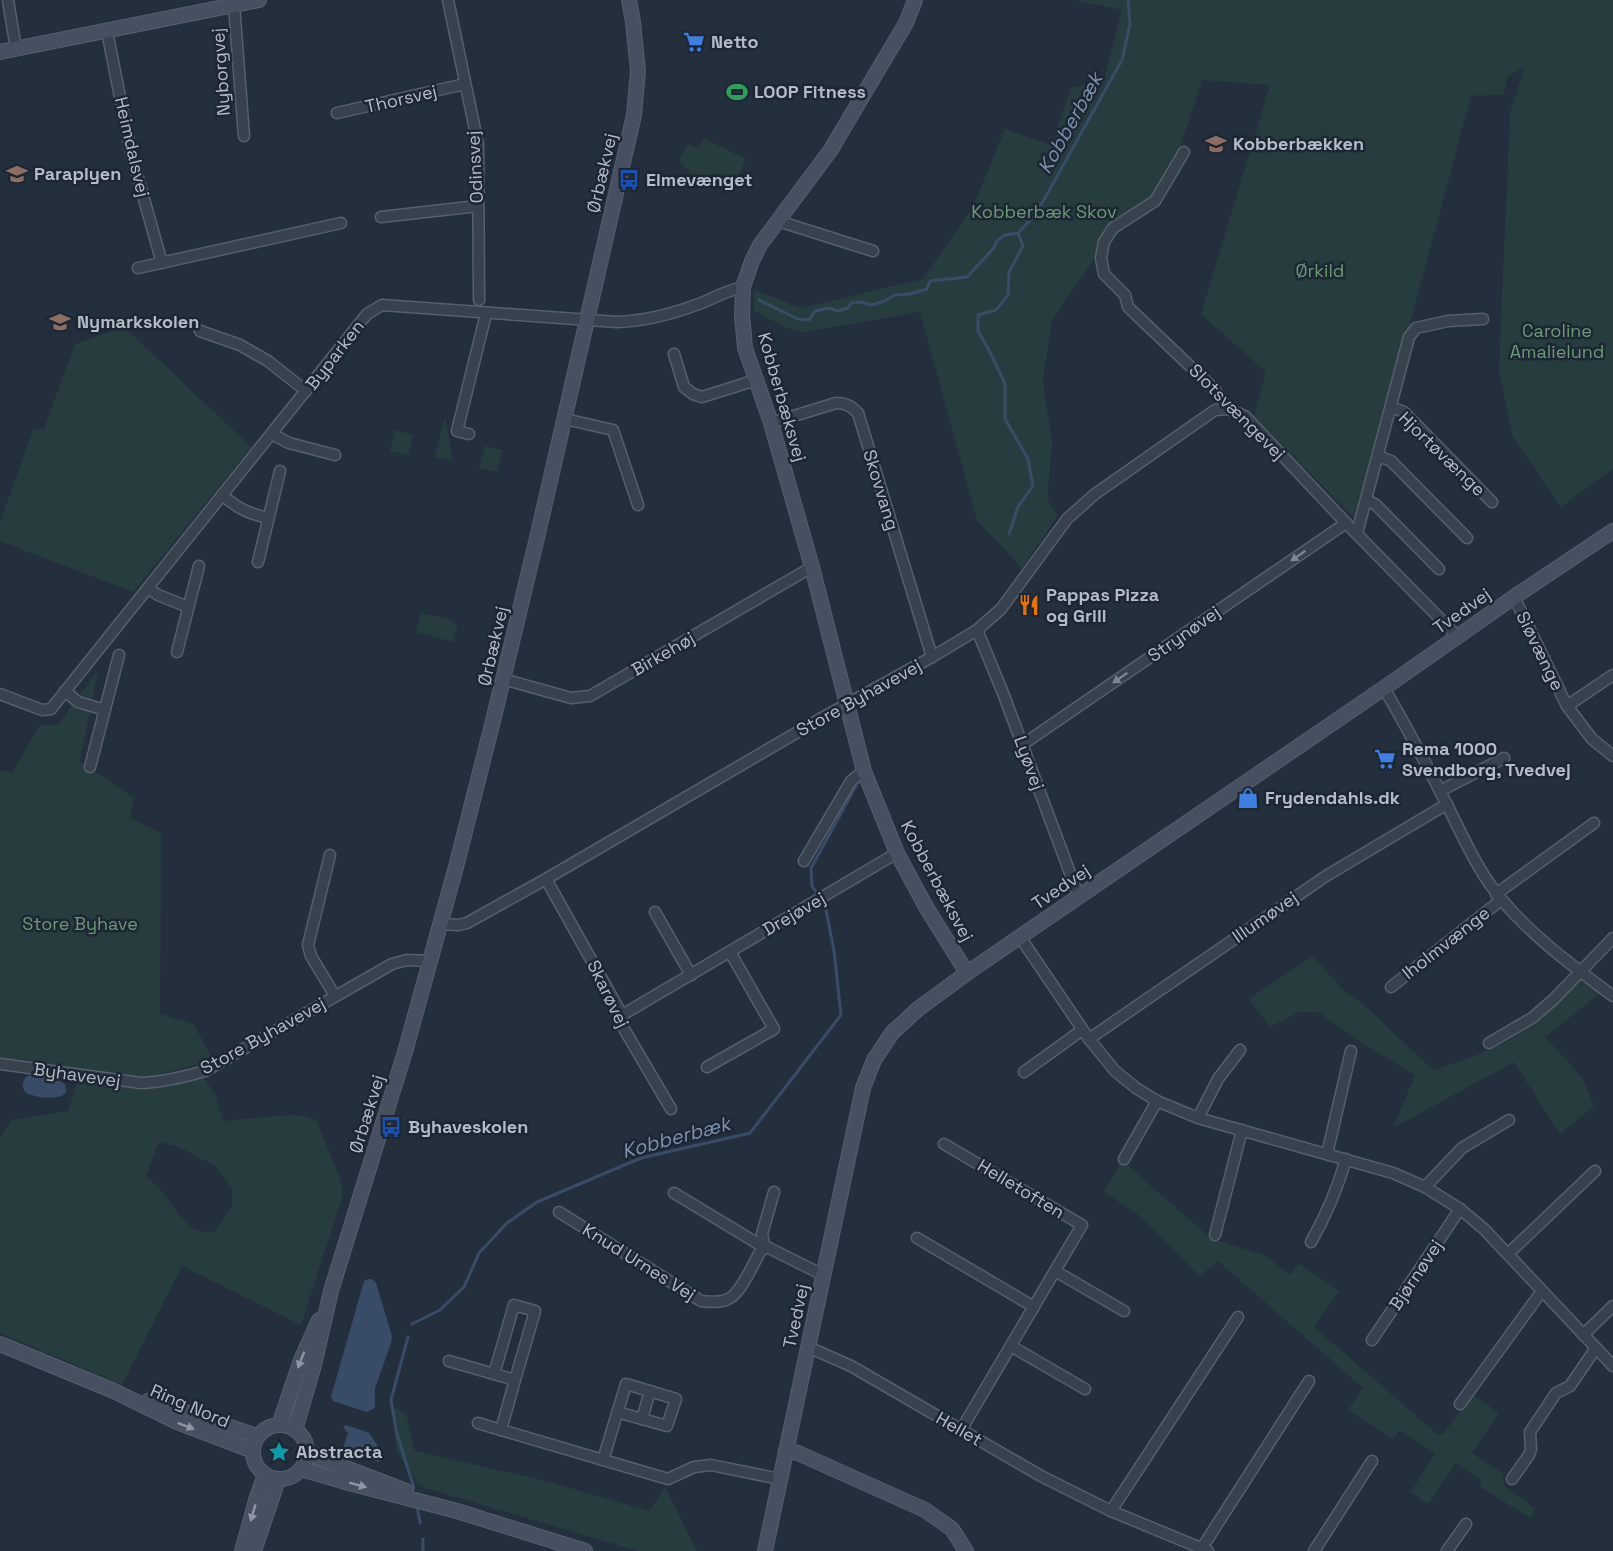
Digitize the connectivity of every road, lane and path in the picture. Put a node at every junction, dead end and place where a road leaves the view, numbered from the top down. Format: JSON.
{"nodes":[{"id":1,"x":8,"y":0,"type":"edge"},
{"id":2,"x":259,"y":0,"type":"edge"},
{"id":3,"x":448,"y":0,"type":"edge"},
{"id":4,"x":629,"y":0,"type":"edge"},
{"id":5,"x":915,"y":0,"type":"edge"},
{"id":6,"x":234,"y":5,"type":"junction"},
{"id":7,"x":107,"y":31,"type":"junction"},
{"id":8,"x":16,"y":49,"type":"junction"},
{"id":9,"x":0,"y":52,"type":"edge"},
{"id":10,"x":465,"y":84,"type":"junction"},
{"id":11,"x":337,"y":113,"type":"dead end"},
{"id":12,"x":244,"y":136,"type":"dead end"},
{"id":13,"x":1184,"y":152,"type":"dead end"},
{"id":14,"x":478,"y":206,"type":"junction"},
{"id":15,"x":381,"y":217,"type":"dead end"},
{"id":16,"x":778,"y":221,"type":"junction"},
{"id":17,"x":341,"y":223,"type":"dead end"},
{"id":18,"x":873,"y":251,"type":"dead end"},
{"id":19,"x":162,"y":263,"type":"junction"},
{"id":20,"x":138,"y":268,"type":"dead end"},
{"id":21,"x":743,"y":287,"type":"junction"},
{"id":22,"x":479,"y":300,"type":"dead end"},
{"id":23,"x":486,"y":314,"type":"junction"},
{"id":24,"x":1483,"y":319,"type":"dead end"},
{"id":25,"x":588,"y":320,"type":"junction"},
{"id":26,"x":200,"y":331,"type":"dead end"},
{"id":27,"x":674,"y":354,"type":"dead end"},
{"id":28,"x":756,"y":380,"type":"junction"},
{"id":29,"x":306,"y":391,"type":"junction"},
{"id":30,"x":1391,"y":407,"type":"junction"},
{"id":31,"x":1228,"y":409,"type":"junction"},
{"id":32,"x":565,"y":419,"type":"junction"},
{"id":33,"x":771,"y":423,"type":"junction"},
{"id":34,"x":272,"y":434,"type":"junction"},
{"id":35,"x":470,"y":434,"type":"dead end"},
{"id":36,"x":335,"y":455,"type":"dead end"},
{"id":37,"x":1377,"y":456,"type":"junction"},
{"id":38,"x":280,"y":471,"type":"dead end"},
{"id":39,"x":222,"y":495,"type":"junction"},
{"id":40,"x":1366,"y":500,"type":"junction"},
{"id":41,"x":1492,"y":502,"type":"dead end"},
{"id":42,"x":638,"y":506,"type":"dead end"},
{"id":43,"x":268,"y":519,"type":"junction"},
{"id":44,"x":1346,"y":522,"type":"junction"},
{"id":45,"x":1613,"y":531,"type":"edge"},
{"id":46,"x":1357,"y":533,"type":"junction"},
{"id":47,"x":1467,"y":538,"type":"dead end"},
{"id":48,"x":258,"y":562,"type":"dead end"},
{"id":49,"x":199,"y":566,"type":"dead end"},
{"id":50,"x":812,"y":567,"type":"junction"},
{"id":51,"x":1439,"y":569,"type":"dead end"},
{"id":52,"x":148,"y":588,"type":"junction"},
{"id":53,"x":1514,"y":597,"type":"junction"},
{"id":54,"x":188,"y":607,"type":"junction"},
{"id":55,"x":977,"y":630,"type":"junction"},
{"id":56,"x":1457,"y":636,"type":"junction"},
{"id":57,"x":177,"y":652,"type":"dead end"},
{"id":58,"x":119,"y":655,"type":"dead end"},
{"id":59,"x":932,"y":657,"type":"junction"},
{"id":60,"x":1613,"y":675,"type":"edge"},
{"id":61,"x":503,"y":679,"type":"junction"},
{"id":62,"x":1384,"y":688,"type":"junction"},
{"id":63,"x":65,"y":691,"type":"junction"},
{"id":64,"x":0,"y":694,"type":"edge"},
{"id":65,"x":846,"y":705,"type":"junction"},
{"id":66,"x":1567,"y":706,"type":"junction"},
{"id":67,"x":105,"y":710,"type":"junction"},
{"id":68,"x":1022,"y":745,"type":"junction"},
{"id":69,"x":1613,"y":756,"type":"edge"},
{"id":70,"x":1504,"y":758,"type":"dead end"},
{"id":71,"x":90,"y":767,"type":"dead end"},
{"id":72,"x":864,"y":771,"type":"junction"},
{"id":73,"x":1440,"y":791,"type":"junction"},
{"id":74,"x":1447,"y":804,"type":"junction"},
{"id":75,"x":1594,"y":823,"type":"dead end"},
{"id":76,"x":897,"y":853,"type":"junction"},
{"id":77,"x":330,"y":855,"type":"dead end"},
{"id":78,"x":804,"y":861,"type":"dead end"},
{"id":79,"x":546,"y":879,"type":"junction"},
{"id":80,"x":1079,"y":897,"type":"junction"},
{"id":81,"x":1499,"y":897,"type":"junction"},
{"id":82,"x":655,"y":912,"type":"dead end"},
{"id":83,"x":441,"y":924,"type":"junction"},
{"id":84,"x":1020,"y":937,"type":"junction"},
{"id":85,"x":1613,"y":938,"type":"edge"},
{"id":86,"x":730,"y":952,"type":"junction"},
{"id":87,"x":429,"y":961,"type":"junction"},
{"id":88,"x":1580,"y":971,"type":"junction"},
{"id":89,"x":967,"y":973,"type":"junction"},
{"id":90,"x":691,"y":975,"type":"junction"},
{"id":91,"x":1391,"y":987,"type":"dead end"},
{"id":92,"x":335,"y":996,"type":"junction"},
{"id":93,"x":1613,"y":996,"type":"edge"},
{"id":94,"x":622,"y":1015,"type":"junction"},
{"id":95,"x":1086,"y":1035,"type":"junction"},
{"id":96,"x":1489,"y":1043,"type":"dead end"},
{"id":97,"x":1240,"y":1050,"type":"dead end"},
{"id":98,"x":1351,"y":1052,"type":"dead end"},
{"id":99,"x":0,"y":1064,"type":"edge"},
{"id":100,"x":707,"y":1067,"type":"dead end"},
{"id":101,"x":1024,"y":1072,"type":"dead end"},
{"id":102,"x":155,"y":1082,"type":"joint"},
{"id":103,"x":1157,"y":1101,"type":"junction"},
{"id":104,"x":671,"y":1109,"type":"dead end"},
{"id":105,"x":1198,"y":1118,"type":"junction"},
{"id":106,"x":1509,"y":1120,"type":"dead end"},
{"id":107,"x":1242,"y":1130,"type":"junction"},
{"id":108,"x":944,"y":1144,"type":"dead end"},
{"id":109,"x":1327,"y":1154,"type":"junction"},
{"id":110,"x":1124,"y":1159,"type":"dead end"},
{"id":111,"x":1346,"y":1159,"type":"junction"},
{"id":112,"x":1595,"y":1171,"type":"dead end"},
{"id":113,"x":1425,"y":1187,"type":"junction"},
{"id":114,"x":774,"y":1192,"type":"dead end"},
{"id":115,"x":674,"y":1193,"type":"dead end"},
{"id":116,"x":1460,"y":1209,"type":"junction"},
{"id":117,"x":559,"y":1212,"type":"dead end"},
{"id":118,"x":1215,"y":1235,"type":"dead end"},
{"id":119,"x":917,"y":1239,"type":"dead end"},
{"id":120,"x":1311,"y":1242,"type":"dead end"},
{"id":121,"x":765,"y":1248,"type":"junction"},
{"id":122,"x":1508,"y":1254,"type":"junction"},
{"id":123,"x":1055,"y":1271,"type":"junction"},
{"id":124,"x":823,"y":1275,"type":"junction"},
{"id":125,"x":332,"y":1291,"type":"junction"},
{"id":126,"x":1542,"y":1291,"type":"junction"},
{"id":127,"x":1613,"y":1306,"type":"edge"},
{"id":128,"x":1034,"y":1307,"type":"junction"},
{"id":129,"x":1124,"y":1311,"type":"dead end"},
{"id":130,"x":1238,"y":1317,"type":"dead end"},
{"id":131,"x":1583,"y":1335,"type":"junction"},
{"id":132,"x":1372,"y":1340,"type":"dead end"},
{"id":133,"x":0,"y":1344,"type":"edge"},
{"id":134,"x":1011,"y":1346,"type":"junction"},
{"id":135,"x":808,"y":1347,"type":"junction"},
{"id":136,"x":1596,"y":1348,"type":"junction"},
{"id":137,"x":449,"y":1361,"type":"dead end"},
{"id":138,"x":1613,"y":1366,"type":"edge"},
{"id":139,"x":494,"y":1374,"type":"junction"},
{"id":140,"x":515,"y":1380,"type":"junction"},
{"id":141,"x":1309,"y":1381,"type":"dead end"},
{"id":142,"x":1085,"y":1389,"type":"dead end"},
{"id":143,"x":114,"y":1391,"type":"junction"},
{"id":144,"x":650,"y":1391,"type":"junction"},
{"id":145,"x":1460,"y":1404,"type":"dead end"},
{"id":146,"x":617,"y":1412,"type":"junction"},
{"id":147,"x":642,"y":1419,"type":"junction"},
{"id":148,"x":478,"y":1423,"type":"dead end"},
{"id":149,"x":279,"y":1425,"type":"junction"},
{"id":150,"x":295,"y":1430,"type":"junction"},
{"id":151,"x":501,"y":1430,"type":"junction"},
{"id":152,"x":961,"y":1430,"type":"junction"},
{"id":153,"x":257,"y":1436,"type":"junction"},
{"id":154,"x":786,"y":1450,"type":"junction"},
{"id":155,"x":252,"y":1451,"type":"junction"},
{"id":156,"x":307,"y":1453,"type":"junction"},
{"id":157,"x":603,"y":1460,"type":"junction"},
{"id":158,"x":1372,"y":1461,"type":"dead end"},
{"id":159,"x":301,"y":1469,"type":"junction"},
{"id":160,"x":272,"y":1477,"type":"junction"},
{"id":161,"x":780,"y":1479,"type":"junction"},
{"id":162,"x":1512,"y":1479,"type":"dead end"},
{"id":163,"x":457,"y":1511,"type":"junction"},
{"id":164,"x":1111,"y":1511,"type":"junction"},
{"id":165,"x":1466,"y":1524,"type":"dead end"},
{"id":166,"x":1203,"y":1550,"type":"edge"},
{"id":167,"x":242,"y":1551,"type":"edge"},
{"id":168,"x":254,"y":1551,"type":"edge"},
{"id":169,"x":585,"y":1551,"type":"edge"},
{"id":170,"x":765,"y":1551,"type":"edge"},
{"id":171,"x":966,"y":1551,"type":"edge"},
{"id":172,"x":1314,"y":1551,"type":"edge"},
{"id":173,"x":1447,"y":1551,"type":"edge"}],
"edges":[{"from":1,"to":8,"type":"street"},
{"from":2,"to":6,"type":"street","name":"Nyborgvej"},
{"from":3,"to":10,"type":"street","name":"Odinsvej"},
{"from":4,"to":25,"type":"street","name":"Ørbækvej"},
{"from":5,"to":16,"type":"street","name":"Kobberbæksvej"},
{"from":6,"to":7,"type":"street","name":"Nyborgvej"},
{"from":6,"to":12,"type":"street","name":"Nyborgvej"},
{"from":7,"to":8,"type":"street","name":"Nyborgvej"},
{"from":7,"to":19,"type":"street","name":"Heimdalsvej"},
{"from":8,"to":9,"type":"street","name":"Nyborgvej"},
{"from":10,"to":11,"type":"street","name":"Thorsvej"},
{"from":10,"to":14,"type":"street","name":"Odinsvej"},
{"from":13,"to":31,"type":"street","name":"Slotsvængevej"},
{"from":14,"to":15,"type":"street"},
{"from":14,"to":22,"type":"street","name":"Odinsvej"},
{"from":16,"to":18,"type":"street"},
{"from":16,"to":21,"type":"street","name":"Kobberbæksvej"},
{"from":17,"to":19,"type":"street"},
{"from":19,"to":20,"type":"street"},
{"from":21,"to":25,"type":"street","name":"Byparken"},
{"from":21,"to":28,"type":"street","name":"Kobberbæksvej"},
{"from":23,"to":25,"type":"street","name":"Byparken"},
{"from":23,"to":29,"type":"street","name":"Byparken"},
{"from":23,"to":35,"type":"street"},
{"from":24,"to":30,"type":"street","name":"Hjortøvænge"},
{"from":25,"to":32,"type":"street","name":"Ørbækvej"},
{"from":26,"to":29,"type":"street"},
{"from":27,"to":28,"type":"street"},
{"from":28,"to":33,"type":"street","name":"Kobberbæksvej"},
{"from":29,"to":34,"type":"street","name":"Byparken"},
{"from":30,"to":37,"type":"street","name":"Hjortøvænge"},
{"from":30,"to":41,"type":"street","name":"Hjortøvænge"},
{"from":31,"to":44,"type":"street","name":"Slotsvængevej"},
{"from":31,"to":55,"type":"street","name":"Store Byhavevej"},
{"from":32,"to":42,"type":"street"},
{"from":32,"to":61,"type":"street","name":"Ørbækvej"},
{"from":33,"to":50,"type":"street","name":"Kobberbæksvej"},
{"from":33,"to":59,"type":"street","name":"Skovvang"},
{"from":34,"to":36,"type":"street"},
{"from":34,"to":39,"type":"street","name":"Byparken"},
{"from":37,"to":40,"type":"street","name":"Hjortøvænge"},
{"from":37,"to":47,"type":"street"},
{"from":38,"to":43,"type":"street"},
{"from":39,"to":43,"type":"street"},
{"from":39,"to":52,"type":"street","name":"Byparken"},
{"from":40,"to":46,"type":"street","name":"Hjortøvænge"},
{"from":40,"to":51,"type":"street"},
{"from":43,"to":48,"type":"street"},
{"from":44,"to":46,"type":"street","name":"Slotsvængevej"},
{"from":44,"to":68,"type":"street","name":"Strynøvej","one_way":true},
{"from":45,"to":53,"type":"street","name":"Tvedvej"},
{"from":46,"to":56,"type":"street","name":"Slotsvængevej"},
{"from":49,"to":54,"type":"street"},
{"from":50,"to":61,"type":"street","name":"Birkehøj"},
{"from":50,"to":65,"type":"street","name":"Kobberbæksvej"},
{"from":52,"to":54,"type":"street"},
{"from":52,"to":63,"type":"street","name":"Byparken"},
{"from":53,"to":56,"type":"street","name":"Tvedvej"},
{"from":53,"to":66,"type":"street","name":"Siøvænge"},
{"from":54,"to":57,"type":"street"},
{"from":55,"to":59,"type":"street","name":"Store Byhavevej"},
{"from":55,"to":68,"type":"street","name":"Lyøvej"},
{"from":56,"to":62,"type":"street","name":"Tvedvej"},
{"from":58,"to":67,"type":"street"},
{"from":59,"to":65,"type":"street","name":"Store Byhavevej"},
{"from":60,"to":66,"type":"street","name":"Siøvænge"},
{"from":61,"to":83,"type":"street","name":"Ørbækvej"},
{"from":62,"to":73,"type":"street"},
{"from":62,"to":80,"type":"street","name":"Tvedvej"},
{"from":63,"to":64,"type":"street","name":"Byparken"},
{"from":63,"to":67,"type":"street"},
{"from":65,"to":72,"type":"street","name":"Kobberbæksvej"},
{"from":65,"to":79,"type":"street","name":"Store Byhavevej"},
{"from":66,"to":69,"type":"street","name":"Siøvænge"},
{"from":67,"to":71,"type":"street"},
{"from":68,"to":80,"type":"street","name":"Lyøvej"},
{"from":70,"to":73,"type":"street"},
{"from":72,"to":76,"type":"street","name":"Kobberbæksvej"},
{"from":72,"to":78,"type":"street"},
{"from":73,"to":74,"type":"street"},
{"from":74,"to":81,"type":"street"},
{"from":74,"to":95,"type":"street","name":"Illumøvej"},
{"from":75,"to":81,"type":"street","name":"Iholmvænge"},
{"from":76,"to":86,"type":"street","name":"Drejøvej"},
{"from":76,"to":89,"type":"street","name":"Kobberbæksvej"},
{"from":77,"to":92,"type":"street","name":"Store Byhavevej"},
{"from":79,"to":83,"type":"street","name":"Store Byhavevej"},
{"from":79,"to":94,"type":"street","name":"Skarøvej"},
{"from":80,"to":84,"type":"street","name":"Tvedvej"},
{"from":81,"to":88,"type":"street"},
{"from":81,"to":91,"type":"street","name":"Iholmvænge"},
{"from":82,"to":90,"type":"street"},
{"from":83,"to":87,"type":"street","name":"Ørbækvej"},
{"from":84,"to":89,"type":"street","name":"Tvedvej"},
{"from":84,"to":95,"type":"street"},
{"from":85,"to":88,"type":"street"},
{"from":86,"to":90,"type":"street","name":"Drejøvej"},
{"from":86,"to":100,"type":"street"},
{"from":87,"to":92,"type":"street","name":"Store Byhavevej"},
{"from":87,"to":125,"type":"street","name":"Ørbækvej"},
{"from":88,"to":93,"type":"street"},
{"from":88,"to":96,"type":"street"},
{"from":89,"to":124,"type":"street","name":"Tvedvej"},
{"from":90,"to":94,"type":"street","name":"Drejøvej"},
{"from":92,"to":102,"type":"street","name":"Store Byhavevej"},
{"from":94,"to":104,"type":"street","name":"Skarøvej"},
{"from":95,"to":101,"type":"street"},
{"from":95,"to":103,"type":"street"},
{"from":97,"to":105,"type":"street"},
{"from":98,"to":109,"type":"street"},
{"from":99,"to":102,"type":"street","name":"Byhavevej"},
{"from":103,"to":105,"type":"street"},
{"from":103,"to":110,"type":"street"},
{"from":105,"to":107,"type":"street"},
{"from":106,"to":113,"type":"street"},
{"from":107,"to":109,"type":"street"},
{"from":107,"to":118,"type":"street"},
{"from":108,"to":123,"type":"street","name":"Helletoften"},
{"from":109,"to":111,"type":"street"},
{"from":111,"to":113,"type":"street"},
{"from":111,"to":120,"type":"street"},
{"from":112,"to":122,"type":"street"},
{"from":113,"to":116,"type":"street"},
{"from":114,"to":121,"type":"street"},
{"from":115,"to":121,"type":"street"},
{"from":116,"to":122,"type":"street"},
{"from":116,"to":132,"type":"street","name":"Bjørnøvej"},
{"from":117,"to":121,"type":"street","name":"Knud Urnes Vej"},
{"from":119,"to":128,"type":"street"},
{"from":121,"to":124,"type":"street"},
{"from":122,"to":126,"type":"street"},
{"from":123,"to":128,"type":"street","name":"Helletoften"},
{"from":123,"to":129,"type":"street"},
{"from":124,"to":135,"type":"street","name":"Tvedvej"},
{"from":125,"to":149,"type":"street","name":"Ørbækvej","one_way":true},
{"from":125,"to":150,"type":"street","name":"Ørbækvej"},
{"from":126,"to":131,"type":"street"},
{"from":126,"to":145,"type":"street"},
{"from":127,"to":131,"type":"street"},
{"from":128,"to":134,"type":"street","name":"Helletoften"},
{"from":130,"to":164,"type":"street"},
{"from":131,"to":136,"type":"street"},
{"from":133,"to":143,"type":"street","name":"Ring Nord"},
{"from":134,"to":142,"type":"street"},
{"from":134,"to":152,"type":"street","name":"Helletoften"},
{"from":135,"to":152,"type":"street","name":"Hellet"},
{"from":135,"to":154,"type":"street","name":"Tvedvej"},
{"from":136,"to":138,"type":"street"},
{"from":136,"to":162,"type":"street"},
{"from":137,"to":139,"type":"street"},
{"from":139,"to":140,"type":"street"},
{"from":139,"to":140,"type":"street"},
{"from":140,"to":151,"type":"street"},
{"from":141,"to":166,"type":"street","name":"Hellet"},
{"from":143,"to":153,"type":"street","name":"Ring Nord"},
{"from":143,"to":155,"type":"street","name":"Ring Nord","one_way":true},
{"from":144,"to":146,"type":"street"},
{"from":144,"to":147,"type":"street"},
{"from":144,"to":147,"type":"street"},
{"from":146,"to":147,"type":"street"},
{"from":146,"to":157,"type":"street"},
{"from":148,"to":151,"type":"street"},
{"from":149,"to":150,"type":"street"},
{"from":149,"to":153,"type":"street"},
{"from":150,"to":156,"type":"street"},
{"from":151,"to":157,"type":"street"},
{"from":152,"to":164,"type":"street","name":"Hellet"},
{"from":153,"to":155,"type":"street"},
{"from":154,"to":161,"type":"street","name":"Tvedvej"},
{"from":154,"to":171,"type":"street"},
{"from":155,"to":160,"type":"street"},
{"from":156,"to":159,"type":"street"},
{"from":156,"to":163,"type":"street"},
{"from":157,"to":161,"type":"street"},
{"from":158,"to":172,"type":"street"},
{"from":159,"to":160,"type":"street"},
{"from":159,"to":163,"type":"street","one_way":true},
{"from":160,"to":167,"type":"street","one_way":true},
{"from":160,"to":168,"type":"street"},
{"from":161,"to":170,"type":"street","name":"Tvedvej"},
{"from":163,"to":169,"type":"street"},
{"from":164,"to":166,"type":"street","name":"Hellet"},
{"from":165,"to":173,"type":"street"}]}
